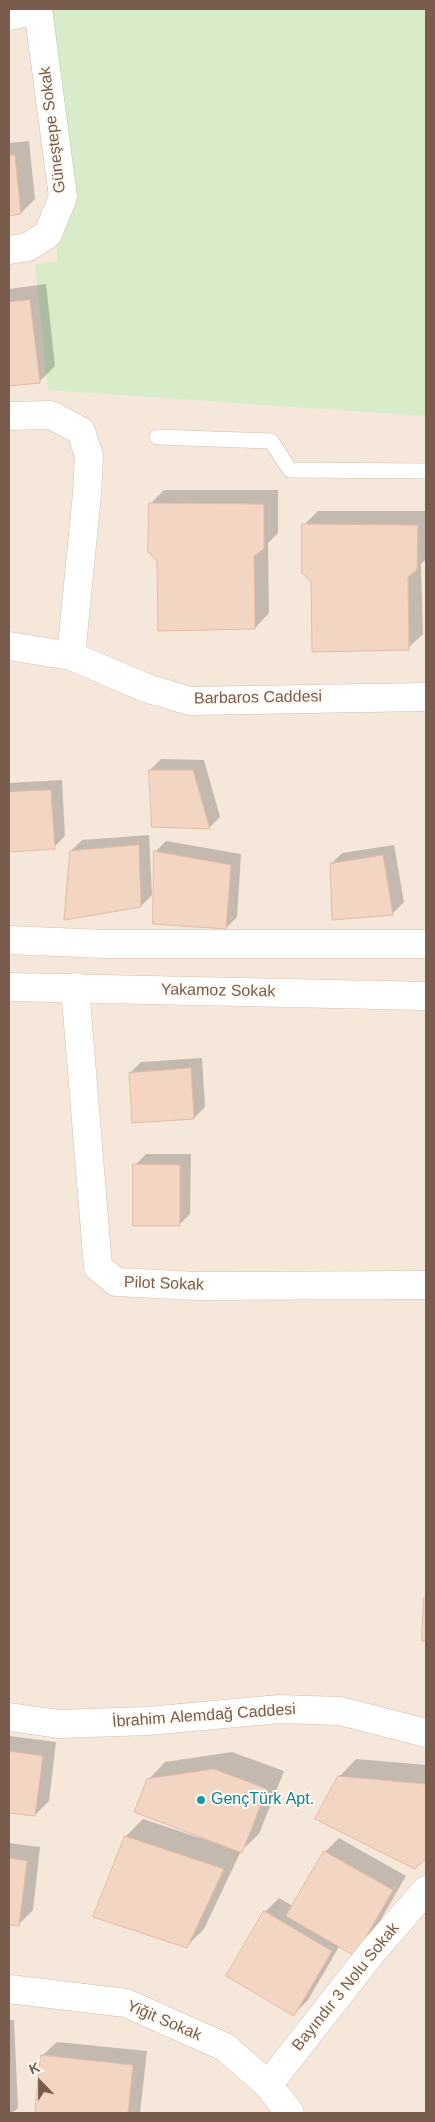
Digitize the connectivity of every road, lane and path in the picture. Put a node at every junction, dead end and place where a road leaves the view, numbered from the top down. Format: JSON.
{"nodes":[{"id":1,"x":38,"y":9,"type":"edge"},
{"id":2,"x":9,"y":16,"type":"edge"},
{"id":3,"x":9,"y":250,"type":"edge"},
{"id":4,"x":9,"y":416,"type":"edge"},
{"id":5,"x":157,"y":437,"type":"dead end"},
{"id":6,"x":426,"y":471,"type":"edge"},
{"id":7,"x":9,"y":646,"type":"edge"},
{"id":8,"x":71,"y":656,"type":"junction"},
{"id":9,"x":426,"y":697,"type":"edge"},
{"id":10,"x":9,"y":940,"type":"edge"},
{"id":11,"x":426,"y":944,"type":"edge"},
{"id":12,"x":9,"y":987,"type":"edge"},
{"id":13,"x":75,"y":987,"type":"junction"},
{"id":14,"x":426,"y":996,"type":"edge"},
{"id":15,"x":426,"y":1284,"type":"edge"},
{"id":16,"x":9,"y":1717,"type":"edge"},
{"id":17,"x":426,"y":1734,"type":"edge"},
{"id":18,"x":422,"y":1902,"type":"edge"},
{"id":19,"x":9,"y":1989,"type":"edge"},
{"id":20,"x":268,"y":2085,"type":"junction"},
{"id":21,"x":290,"y":2113,"type":"edge"}],
"edges":[{"from":1,"to":2,"type":"street"},
{"from":1,"to":3,"type":"street","name":"Güneştepe Sokak"},
{"from":4,"to":8,"type":"street"},
{"from":5,"to":6,"type":"lane"},
{"from":7,"to":8,"type":"street","name":"Barbaros Caddesi"},
{"from":8,"to":9,"type":"street","name":"Barbaros Caddesi"},
{"from":10,"to":11,"type":"street"},
{"from":12,"to":13,"type":"street","name":"Yakamoz Sokak"},
{"from":13,"to":14,"type":"street","name":"Yakamoz Sokak"},
{"from":13,"to":15,"type":"street","name":"Pilot Sokak"},
{"from":16,"to":17,"type":"street","name":"İbrahim Alemdağ Caddesi"},
{"from":18,"to":20,"type":"street","name":"Bayındır 3 Nolu Sokak"},
{"from":19,"to":20,"type":"street","name":"Yiğit Sokak"},
{"from":20,"to":21,"type":"street","name":"Yiğit Sokak"}]}
